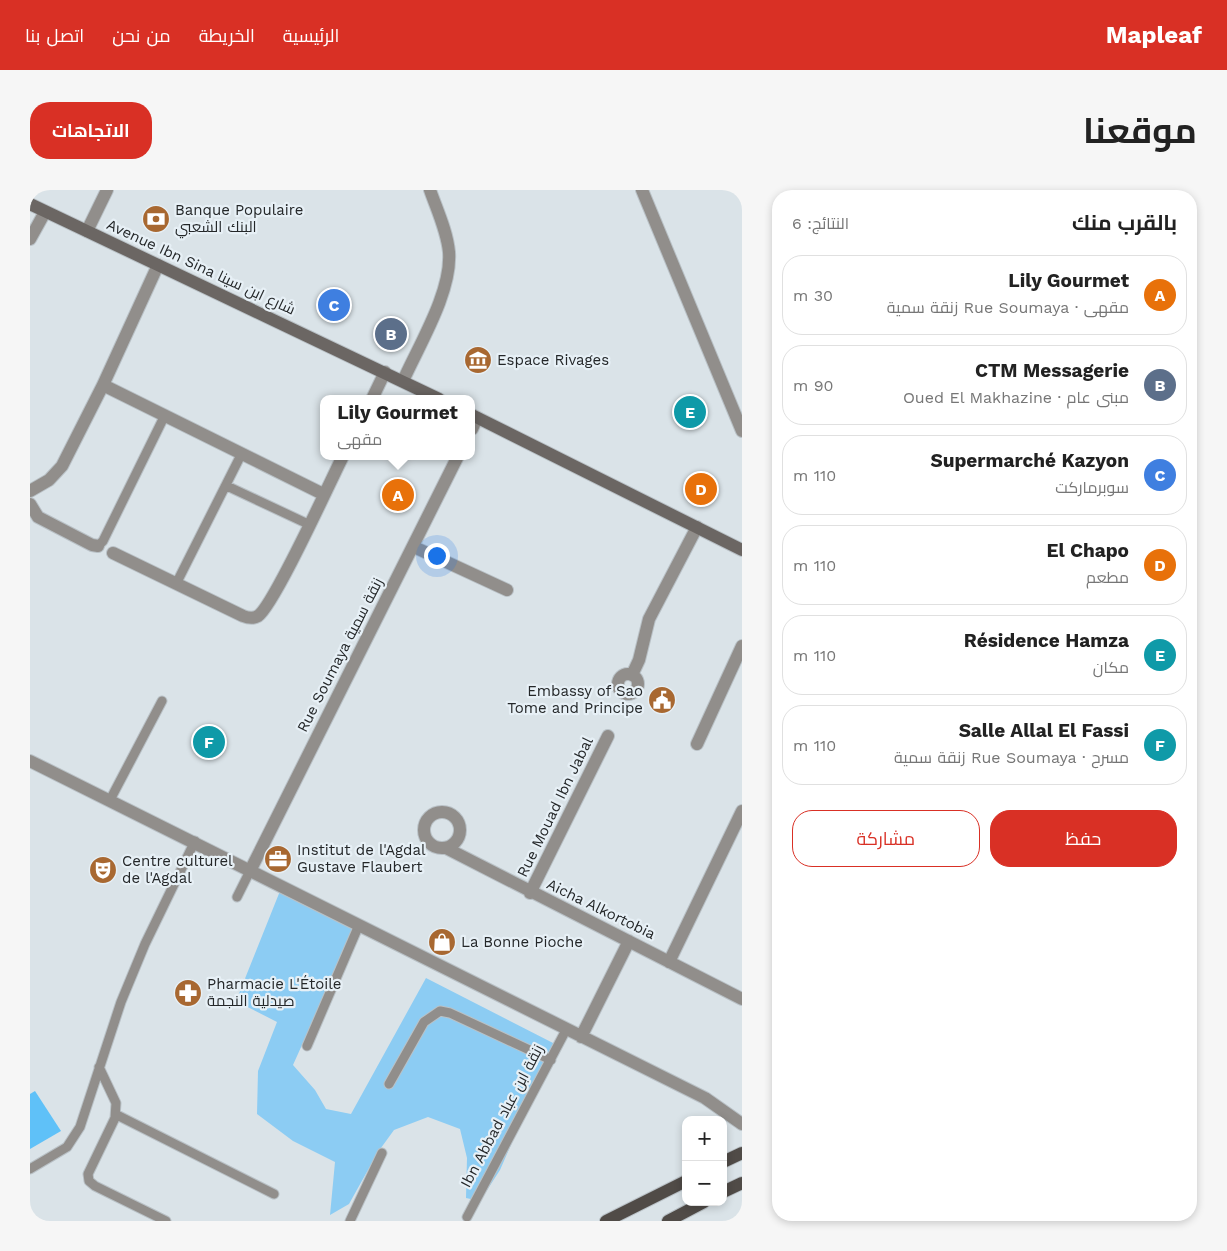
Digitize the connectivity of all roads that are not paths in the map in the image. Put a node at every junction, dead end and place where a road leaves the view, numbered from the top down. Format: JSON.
{"nodes":[{"id":1,"x":107,"y":190,"type":"edge"},
{"id":2,"x":430,"y":190,"type":"edge"},
{"id":3,"x":642,"y":190,"type":"edge"},
{"id":4,"x":30,"y":204,"type":"edge"},
{"id":5,"x":46,"y":212,"type":"junction"},
{"id":6,"x":87,"y":231,"type":"junction"},
{"id":7,"x":30,"y":238,"type":"edge"},
{"id":8,"x":158,"y":265,"type":"junction"},
{"id":9,"x":385,"y":372,"type":"junction"},
{"id":10,"x":403,"y":381,"type":"junction"},
{"id":11,"x":102,"y":385,"type":"junction"},
{"id":12,"x":374,"y":395,"type":"edge"},
{"id":13,"x":431,"y":395,"type":"edge"},
{"id":14,"x":165,"y":416,"type":"junction"},
{"id":15,"x":475,"y":420,"type":"edge"},
{"id":16,"x":742,"y":431,"type":"edge"},
{"id":17,"x":242,"y":453,"type":"junction"},
{"id":18,"x":341,"y":460,"type":"edge"},
{"id":19,"x":456,"y":460,"type":"edge"},
{"id":20,"x":227,"y":486,"type":"junction"},
{"id":21,"x":30,"y":491,"type":"edge"},
{"id":22,"x":323,"y":494,"type":"junction"},
{"id":23,"x":30,"y":504,"type":"edge"},
{"id":24,"x":308,"y":524,"type":"junction"},
{"id":25,"x":697,"y":527,"type":"junction"},
{"id":26,"x":98,"y":546,"type":"joint"},
{"id":27,"x":414,"y":547,"type":"junction"},
{"id":28,"x":742,"y":550,"type":"edge"},
{"id":29,"x":113,"y":553,"type":"dead end"},
{"id":30,"x":176,"y":584,"type":"junction"},
{"id":31,"x":507,"y":590,"type":"dead end"},
{"id":32,"x":742,"y":646,"type":"edge"},
{"id":33,"x":632,"y":675,"type":"dead end"},
{"id":34,"x":162,"y":701,"type":"dead end"},
{"id":35,"x":608,"y":736,"type":"dead end"},
{"id":36,"x":696,"y":744,"type":"dead end"},
{"id":37,"x":30,"y":761,"type":"edge"},
{"id":38,"x":110,"y":800,"type":"junction"},
{"id":39,"x":742,"y":811,"type":"edge"},
{"id":40,"x":195,"y":841,"type":"junction"},
{"id":41,"x":446,"y":848,"type":"dead end"},
{"id":42,"x":251,"y":869,"type":"junction"},
{"id":43,"x":530,"y":892,"type":"junction"},
{"id":44,"x":237,"y":897,"type":"dead end"},
{"id":45,"x":359,"y":925,"type":"junction"},
{"id":46,"x":629,"y":941,"type":"junction"},
{"id":47,"x":669,"y":962,"type":"junction"},
{"id":48,"x":742,"y":999,"type":"edge"},
{"id":49,"x":566,"y":1030,"type":"junction"},
{"id":50,"x":580,"y":1037,"type":"junction"},
{"id":51,"x":307,"y":1046,"type":"dead end"},
{"id":52,"x":551,"y":1060,"type":"junction"},
{"id":53,"x":99,"y":1067,"type":"junction"},
{"id":54,"x":389,"y":1084,"type":"dead end"},
{"id":55,"x":116,"y":1115,"type":"junction"},
{"id":56,"x":742,"y":1124,"type":"edge"},
{"id":57,"x":382,"y":1153,"type":"dead end"},
{"id":58,"x":742,"y":1153,"type":"edge"},
{"id":59,"x":725,"y":1161,"type":"edge"},
{"id":60,"x":30,"y":1170,"type":"edge"},
{"id":61,"x":682,"y":1183,"type":"edge"},
{"id":62,"x":742,"y":1183,"type":"edge"},
{"id":63,"x":727,"y":1190,"type":"edge"},
{"id":64,"x":274,"y":1194,"type":"dead end"},
{"id":65,"x":696,"y":1206,"type":"edge"},
{"id":66,"x":467,"y":1217,"type":"dead end"},
{"id":67,"x":166,"y":1221,"type":"edge"},
{"id":68,"x":350,"y":1221,"type":"edge"},
{"id":69,"x":606,"y":1221,"type":"edge"},
{"id":70,"x":668,"y":1221,"type":"edge"}],
"edges":[{"from":1,"to":6,"type":"street"},
{"from":2,"to":10,"type":"street"},
{"from":3,"to":16,"type":"street"},
{"from":4,"to":5,"type":"main road","name":"Avenue Ibn Sina شارع ابن سينا"},
{"from":5,"to":6,"type":"main road","name":"Avenue Ibn Sina شارع ابن سينا"},
{"from":5,"to":7,"type":"street"},
{"from":6,"to":8,"type":"main road","name":"Avenue Ibn Sina شارع ابن سينا"},
{"from":8,"to":9,"type":"main road","name":"Avenue Ibn Sina شارع ابن سينا"},
{"from":8,"to":11,"type":"street"},
{"from":9,"to":10,"type":"main road","name":"Avenue Ibn Sina شارع ابن سينا"},
{"from":9,"to":12,"type":"street"},
{"from":10,"to":13,"type":"main road","name":"Avenue Ibn Sina شارع ابن سينا"},
{"from":11,"to":14,"type":"street"},
{"from":11,"to":21,"type":"street"},
{"from":14,"to":17,"type":"street"},
{"from":14,"to":26,"type":"lane"},
{"from":15,"to":25,"type":"main road"},
{"from":17,"to":20,"type":"lane"},
{"from":17,"to":22,"type":"street"},
{"from":18,"to":22,"type":"street"},
{"from":19,"to":27,"type":"street","name":"Rue Soumaya زنقة سمية"},
{"from":20,"to":24,"type":"lane"},
{"from":20,"to":30,"type":"lane"},
{"from":22,"to":24,"type":"street"},
{"from":23,"to":26,"type":"street"},
{"from":24,"to":30,"type":"street"},
{"from":25,"to":28,"type":"main road"},
{"from":25,"to":33,"type":"street"},
{"from":27,"to":31,"type":"street"},
{"from":27,"to":42,"type":"street","name":"Rue Soumaya زنقة سمية"},
{"from":29,"to":30,"type":"street"},
{"from":32,"to":36,"type":"street"},
{"from":34,"to":38,"type":"lane"},
{"from":35,"to":43,"type":"street","name":"Rue Mouad Ibn Jabal"},
{"from":37,"to":38,"type":"street"},
{"from":38,"to":40,"type":"street"},
{"from":39,"to":47,"type":"street"},
{"from":40,"to":42,"type":"street"},
{"from":40,"to":53,"type":"lane"},
{"from":41,"to":43,"type":"street","name":"Aicha Alkortobia"},
{"from":42,"to":44,"type":"lane"},
{"from":42,"to":45,"type":"street"},
{"from":43,"to":46,"type":"street","name":"Aicha Alkortobia"},
{"from":45,"to":49,"type":"street"},
{"from":45,"to":51,"type":"lane"},
{"from":46,"to":47,"type":"street","name":"Aicha Alkortobia"},
{"from":46,"to":50,"type":"street"},
{"from":47,"to":48,"type":"street","name":"Aicha Alkortobia"},
{"from":49,"to":50,"type":"street"},
{"from":49,"to":52,"type":"lane","name":"Ibn Abbad زنقة ابن عباد"},
{"from":50,"to":56,"type":"street"},
{"from":52,"to":54,"type":"lane"},
{"from":52,"to":66,"type":"lane","name":"Ibn Abbad زنقة ابن عباد"},
{"from":53,"to":55,"type":"lane"},
{"from":53,"to":60,"type":"lane"},
{"from":55,"to":64,"type":"lane"},
{"from":55,"to":67,"type":"lane"},
{"from":57,"to":68,"type":"lane"},
{"from":58,"to":59,"type":"main road"},
{"from":61,"to":69,"type":"main road"},
{"from":62,"to":63,"type":"main road"},
{"from":65,"to":70,"type":"main road"}]}
